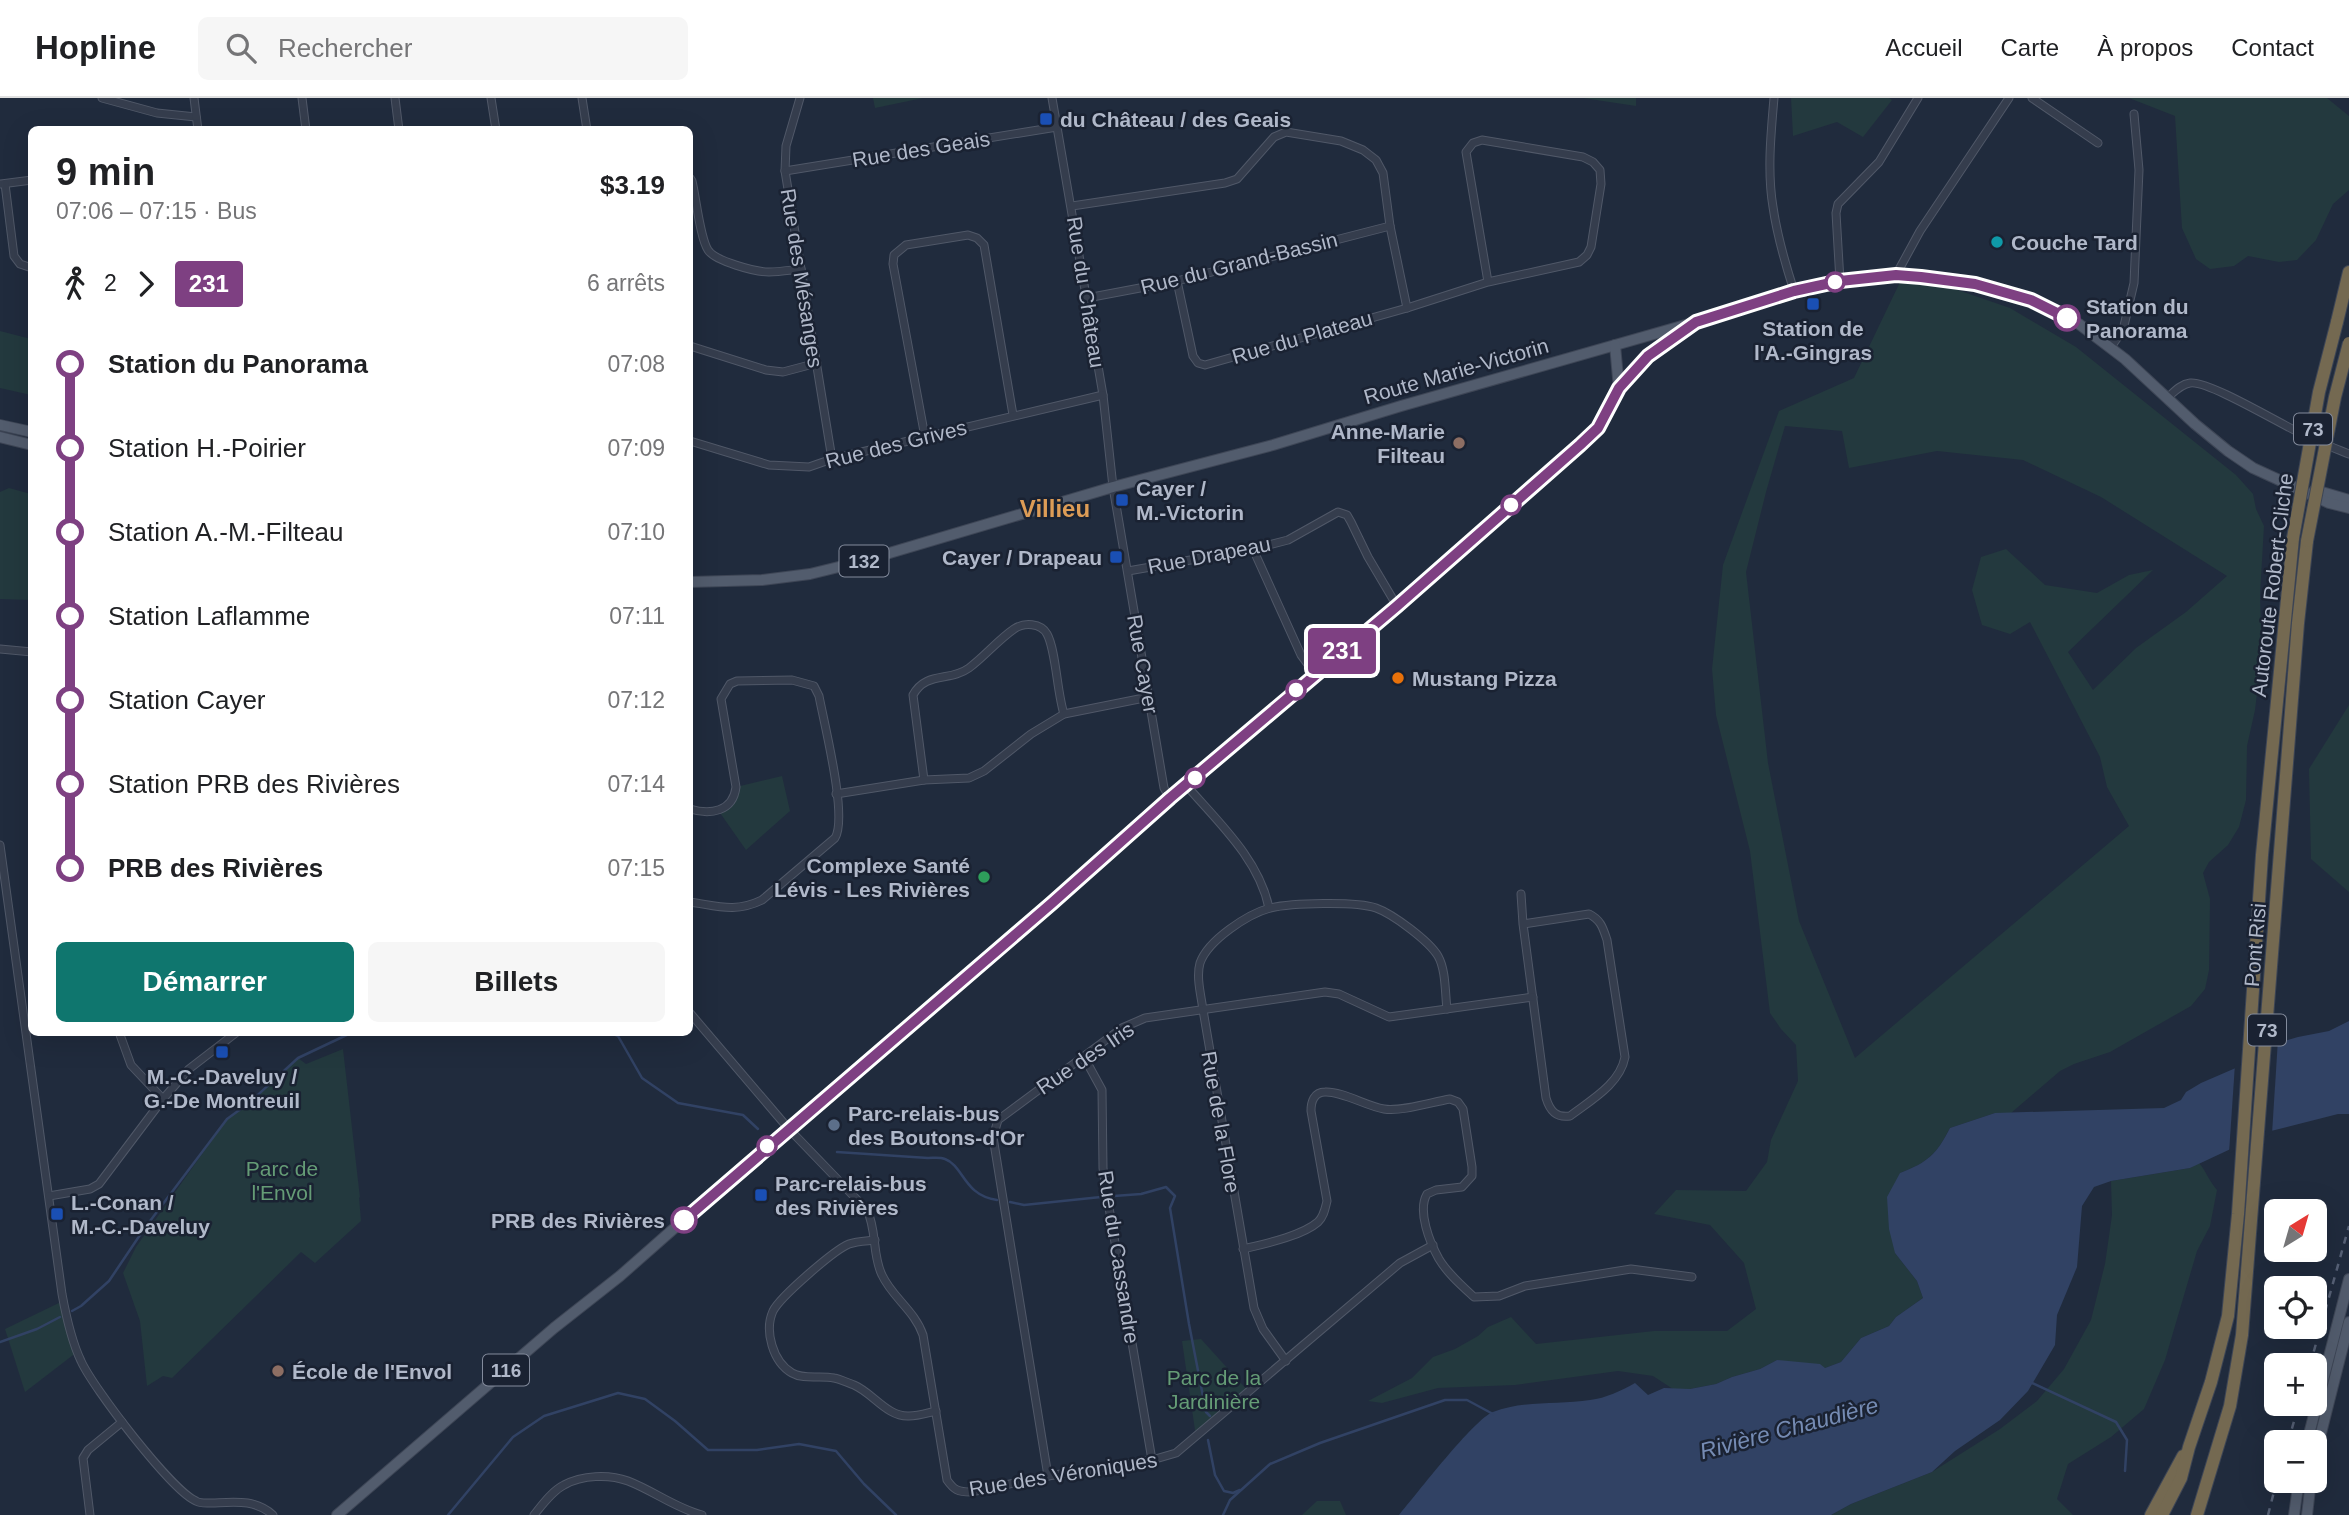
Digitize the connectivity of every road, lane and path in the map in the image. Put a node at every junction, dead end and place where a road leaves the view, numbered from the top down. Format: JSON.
{"nodes":[{"id":1,"x":102,"y":98,"type":"edge"},
{"id":2,"x":194,"y":98,"type":"edge"},
{"id":3,"x":302,"y":98,"type":"edge"},
{"id":4,"x":394,"y":98,"type":"edge"},
{"id":5,"x":491,"y":98,"type":"edge"},
{"id":6,"x":582,"y":98,"type":"edge"},
{"id":7,"x":800,"y":98,"type":"edge"},
{"id":8,"x":1052,"y":98,"type":"edge"},
{"id":9,"x":1773,"y":98,"type":"edge"},
{"id":10,"x":1918,"y":98,"type":"edge"},
{"id":11,"x":2009,"y":98,"type":"edge"},
{"id":12,"x":2032,"y":98,"type":"edge"},
{"id":13,"x":2134,"y":114,"type":"dead end"},
{"id":14,"x":195,"y":117,"type":"junction"},
{"id":15,"x":197,"y":126,"type":"edge"},
{"id":16,"x":306,"y":126,"type":"edge"},
{"id":17,"x":398,"y":126,"type":"edge"},
{"id":18,"x":495,"y":126,"type":"edge"},
{"id":19,"x":586,"y":126,"type":"edge"},
{"id":20,"x":1058,"y":127,"type":"junction"},
{"id":21,"x":2098,"y":143,"type":"dead end"},
{"id":22,"x":785,"y":171,"type":"junction"},
{"id":23,"x":28,"y":181,"type":"edge"},
{"id":24,"x":2,"y":184,"type":"edge"},
{"id":25,"x":693,"y":186,"type":"edge"},
{"id":26,"x":1072,"y":206,"type":"junction"},
{"id":27,"x":1391,"y":226,"type":"junction"},
{"id":28,"x":28,"y":267,"type":"edge"},
{"id":29,"x":801,"y":269,"type":"junction"},
{"id":30,"x":2349,"y":272,"type":"edge"},
{"id":31,"x":1896,"y":275,"type":"junction"},
{"id":32,"x":1177,"y":281,"type":"junction"},
{"id":33,"x":1840,"y":281,"type":"junction"},
{"id":34,"x":1489,"y":282,"type":"junction"},
{"id":35,"x":1794,"y":291,"type":"junction"},
{"id":36,"x":1087,"y":298,"type":"junction"},
{"id":37,"x":1407,"y":308,"type":"junction"},
{"id":38,"x":1696,"y":322,"type":"junction"},
{"id":39,"x":2349,"y":343,"type":"edge"},
{"id":40,"x":1615,"y":345,"type":"junction"},
{"id":41,"x":693,"y":346,"type":"edge"},
{"id":42,"x":2111,"y":347,"type":"junction"},
{"id":43,"x":817,"y":363,"type":"junction"},
{"id":44,"x":1619,"y":388,"type":"junction"},
{"id":45,"x":1103,"y":396,"type":"junction"},
{"id":46,"x":2167,"y":398,"type":"junction"},
{"id":47,"x":1013,"y":415,"type":"junction"},
{"id":48,"x":0,"y":425,"type":"edge"},
{"id":49,"x":28,"y":431,"type":"edge"},
{"id":50,"x":925,"y":436,"type":"junction"},
{"id":51,"x":0,"y":438,"type":"edge"},
{"id":52,"x":693,"y":442,"type":"edge"},
{"id":53,"x":28,"y":444,"type":"edge"},
{"id":54,"x":2349,"y":454,"type":"edge"},
{"id":55,"x":832,"y":459,"type":"junction"},
{"id":56,"x":2283,"y":481,"type":"junction"},
{"id":57,"x":1113,"y":487,"type":"junction"},
{"id":58,"x":2349,"y":500,"type":"edge"},
{"id":59,"x":2349,"y":508,"type":"edge"},
{"id":60,"x":1253,"y":549,"type":"junction"},
{"id":61,"x":1128,"y":571,"type":"junction"},
{"id":62,"x":693,"y":582,"type":"edge"},
{"id":63,"x":1397,"y":606,"type":"junction"},
{"id":64,"x":0,"y":649,"type":"edge"},
{"id":65,"x":28,"y":652,"type":"edge"},
{"id":66,"x":1315,"y":674,"type":"junction"},
{"id":67,"x":1149,"y":697,"type":"junction"},
{"id":68,"x":1064,"y":714,"type":"junction"},
{"id":69,"x":924,"y":780,"type":"junction"},
{"id":70,"x":1186,"y":785,"type":"junction"},
{"id":71,"x":836,"y":794,"type":"junction"},
{"id":72,"x":1170,"y":798,"type":"junction"},
{"id":73,"x":693,"y":810,"type":"edge"},
{"id":74,"x":0,"y":845,"type":"edge"},
{"id":75,"x":2282,"y":848,"type":"joint"},
{"id":76,"x":1,"y":854,"type":"edge"},
{"id":77,"x":2262,"y":855,"type":"joint"},
{"id":78,"x":1521,"y":894,"type":"dead end"},
{"id":79,"x":693,"y":902,"type":"edge"},
{"id":80,"x":1269,"y":908,"type":"junction"},
{"id":81,"x":1523,"y":924,"type":"junction"},
{"id":82,"x":1533,"y":997,"type":"junction"},
{"id":83,"x":1447,"y":1009,"type":"junction"},
{"id":84,"x":1203,"y":1010,"type":"junction"},
{"id":85,"x":693,"y":1017,"type":"edge"},
{"id":86,"x":120,"y":1036,"type":"edge"},
{"id":87,"x":230,"y":1036,"type":"edge"},
{"id":88,"x":1084,"y":1057,"type":"junction"},
{"id":89,"x":163,"y":1099,"type":"junction"},
{"id":90,"x":788,"y":1128,"type":"junction"},
{"id":91,"x":49,"y":1196,"type":"junction"},
{"id":92,"x":875,"y":1240,"type":"junction"},
{"id":93,"x":1433,"y":1245,"type":"junction"},
{"id":94,"x":1243,"y":1249,"type":"junction"},
{"id":95,"x":1692,"y":1277,"type":"dead end"},
{"id":96,"x":2349,"y":1279,"type":"edge"},
{"id":97,"x":2349,"y":1322,"type":"edge"},
{"id":98,"x":1286,"y":1361,"type":"junction"},
{"id":99,"x":936,"y":1411,"type":"junction"},
{"id":100,"x":122,"y":1422,"type":"junction"},
{"id":101,"x":2310,"y":1430,"type":"edge"},
{"id":102,"x":2322,"y":1430,"type":"edge"},
{"id":103,"x":2189,"y":1447,"type":"junction"},
{"id":104,"x":1152,"y":1460,"type":"junction"},
{"id":105,"x":1048,"y":1476,"type":"junction"},
{"id":106,"x":2297,"y":1493,"type":"edge"},
{"id":107,"x":2310,"y":1493,"type":"edge"},
{"id":108,"x":90,"y":1515,"type":"edge"},
{"id":109,"x":273,"y":1515,"type":"edge"},
{"id":110,"x":337,"y":1515,"type":"edge"},
{"id":111,"x":534,"y":1515,"type":"edge"},
{"id":112,"x":702,"y":1515,"type":"edge"},
{"id":113,"x":2151,"y":1515,"type":"edge"},
{"id":114,"x":2162,"y":1515,"type":"edge"},
{"id":115,"x":2197,"y":1515,"type":"edge"},
{"id":116,"x":2294,"y":1515,"type":"edge"},
{"id":117,"x":2308,"y":1515,"type":"edge"}],
"edges":[{"from":1,"to":14,"type":"street"},
{"from":2,"to":14,"type":"street"},
{"from":3,"to":16,"type":"street"},
{"from":4,"to":17,"type":"street"},
{"from":5,"to":18,"type":"street"},
{"from":6,"to":19,"type":"street"},
{"from":7,"to":22,"type":"street","name":"Rue des Mésanges"},
{"from":8,"to":20,"type":"street","name":"Rue du Château"},
{"from":9,"to":35,"type":"street"},
{"from":10,"to":33,"type":"street"},
{"from":11,"to":31,"type":"street"},
{"from":12,"to":21,"type":"street"},
{"from":13,"to":42,"type":"street"},
{"from":14,"to":15,"type":"street"},
{"from":20,"to":22,"type":"street","name":"Rue des Geais"},
{"from":20,"to":26,"type":"street","name":"Rue du Château"},
{"from":22,"to":29,"type":"street","name":"Rue des Mésanges"},
{"from":23,"to":24,"type":"street"},
{"from":24,"to":28,"type":"street"},
{"from":25,"to":29,"type":"street"},
{"from":26,"to":27,"type":"street"},
{"from":26,"to":36,"type":"street","name":"Rue du Château"},
{"from":27,"to":32,"type":"street","name":"Rue du Grand-Bassin"},
{"from":27,"to":37,"type":"street"},
{"from":29,"to":43,"type":"street","name":"Rue des Mésanges"},
{"from":30,"to":77,"type":"highway","name":"Autoroute Robert-Cliche","number":"73","bridge":true},
{"from":31,"to":33,"type":"main road","name":"Route Marie-Victorin","number":"132"},
{"from":31,"to":42,"type":"main road","name":"Route Marie-Victorin","number":"132"},
{"from":32,"to":36,"type":"street","name":"Rue du Grand-Bassin"},
{"from":32,"to":37,"type":"street","name":"Rue du Plateau"},
{"from":33,"to":35,"type":"main road","name":"Route Marie-Victorin","number":"132"},
{"from":34,"to":34,"type":"street","name":"Rue du Plateau"},
{"from":34,"to":37,"type":"street","name":"Rue du Plateau"},
{"from":35,"to":38,"type":"main road","name":"Route Marie-Victorin","number":"132"},
{"from":36,"to":45,"type":"street","name":"Rue du Château"},
{"from":38,"to":40,"type":"main road","name":"Route Marie-Victorin","number":"132"},
{"from":38,"to":44,"type":"main road"},
{"from":39,"to":75,"type":"highway","name":"Autoroute Robert-Cliche","number":"73","bridge":true},
{"from":40,"to":44,"type":"main road"},
{"from":40,"to":57,"type":"main road","name":"Route Marie-Victorin","number":"132"},
{"from":41,"to":43,"type":"street"},
{"from":42,"to":46,"type":"main road","name":"Route Marie-Victorin","number":"132"},
{"from":43,"to":55,"type":"street","name":"Rue des Mésanges"},
{"from":44,"to":63,"type":"main road","number":"116"},
{"from":45,"to":47,"type":"street","name":"Rue des Grives"},
{"from":45,"to":57,"type":"street","name":"Rue du Château"},
{"from":46,"to":54,"type":"street"},
{"from":46,"to":56,"type":"main road","name":"Route Marie-Victorin","number":"132"},
{"from":47,"to":50,"type":"street","name":"Rue des Grives"},
{"from":47,"to":50,"type":"street"},
{"from":48,"to":49,"type":"main road"},
{"from":50,"to":55,"type":"street","name":"Rue des Grives"},
{"from":51,"to":53,"type":"main road"},
{"from":52,"to":55,"type":"street","name":"Rue des Grives"},
{"from":56,"to":58,"type":"main road","name":"Route Marie-Victorin","number":"132"},
{"from":56,"to":59,"type":"main road","name":"Route Marie-Victorin","number":"132"},
{"from":57,"to":61,"type":"street","name":"Rue Cayer"},
{"from":57,"to":62,"type":"main road","name":"Route Marie-Victorin","number":"132"},
{"from":60,"to":61,"type":"street","name":"Rue Drapeau"},
{"from":60,"to":63,"type":"street","name":"Rue Drapeau"},
{"from":60,"to":66,"type":"street"},
{"from":61,"to":67,"type":"street","name":"Rue Cayer"},
{"from":63,"to":66,"type":"main road","number":"116"},
{"from":64,"to":65,"type":"street"},
{"from":66,"to":70,"type":"main road","number":"116"},
{"from":67,"to":68,"type":"street"},
{"from":67,"to":72,"type":"street","name":"Rue Cayer"},
{"from":68,"to":69,"type":"street"},
{"from":68,"to":69,"type":"street"},
{"from":69,"to":71,"type":"street"},
{"from":70,"to":72,"type":"main road","number":"116"},
{"from":70,"to":80,"type":"street"},
{"from":71,"to":73,"type":"street"},
{"from":71,"to":79,"type":"street"},
{"from":72,"to":90,"type":"main road","number":"116"},
{"from":74,"to":76,"type":"street"},
{"from":75,"to":115,"type":"highway","name":"Pont Risi","number":"73"},
{"from":76,"to":91,"type":"street"},
{"from":77,"to":103,"type":"highway","name":"Pont Risi","number":"73"},
{"from":78,"to":81,"type":"street"},
{"from":80,"to":83,"type":"street","name":"Rue de la Flore"},
{"from":80,"to":84,"type":"street","name":"Rue de la Flore"},
{"from":81,"to":82,"type":"street"},
{"from":81,"to":82,"type":"street"},
{"from":82,"to":83,"type":"street","name":"Rue des Iris"},
{"from":83,"to":84,"type":"street","name":"Rue des Iris"},
{"from":84,"to":88,"type":"street","name":"Rue des Iris"},
{"from":84,"to":94,"type":"street","name":"Rue de la Flore"},
{"from":85,"to":90,"type":"street"},
{"from":86,"to":89,"type":"street"},
{"from":87,"to":89,"type":"street"},
{"from":88,"to":104,"type":"street","name":"Rue du Cassandre"},
{"from":88,"to":105,"type":"street","name":"Rue des Iris"},
{"from":89,"to":91,"type":"street"},
{"from":90,"to":92,"type":"street"},
{"from":90,"to":110,"type":"main road","number":"116"},
{"from":91,"to":100,"type":"street"},
{"from":92,"to":99,"type":"street"},
{"from":92,"to":99,"type":"street"},
{"from":93,"to":94,"type":"street"},
{"from":93,"to":95,"type":"street"},
{"from":93,"to":98,"type":"street","name":"Rue des Véroniques"},
{"from":94,"to":98,"type":"street","name":"Rue de la Flore"},
{"from":96,"to":101,"type":"main road"},
{"from":97,"to":102,"type":"main road"},
{"from":98,"to":104,"type":"street","name":"Rue des Véroniques"},
{"from":99,"to":105,"type":"street","name":"Rue des Véroniques"},
{"from":100,"to":108,"type":"street"},
{"from":100,"to":109,"type":"street"},
{"from":103,"to":113,"type":"highway"},
{"from":103,"to":114,"type":"highway","number":"73"},
{"from":104,"to":105,"type":"street","name":"Rue des Véroniques"},
{"from":106,"to":116,"type":"main road"},
{"from":107,"to":117,"type":"main road"},
{"from":111,"to":112,"type":"street"}]}
